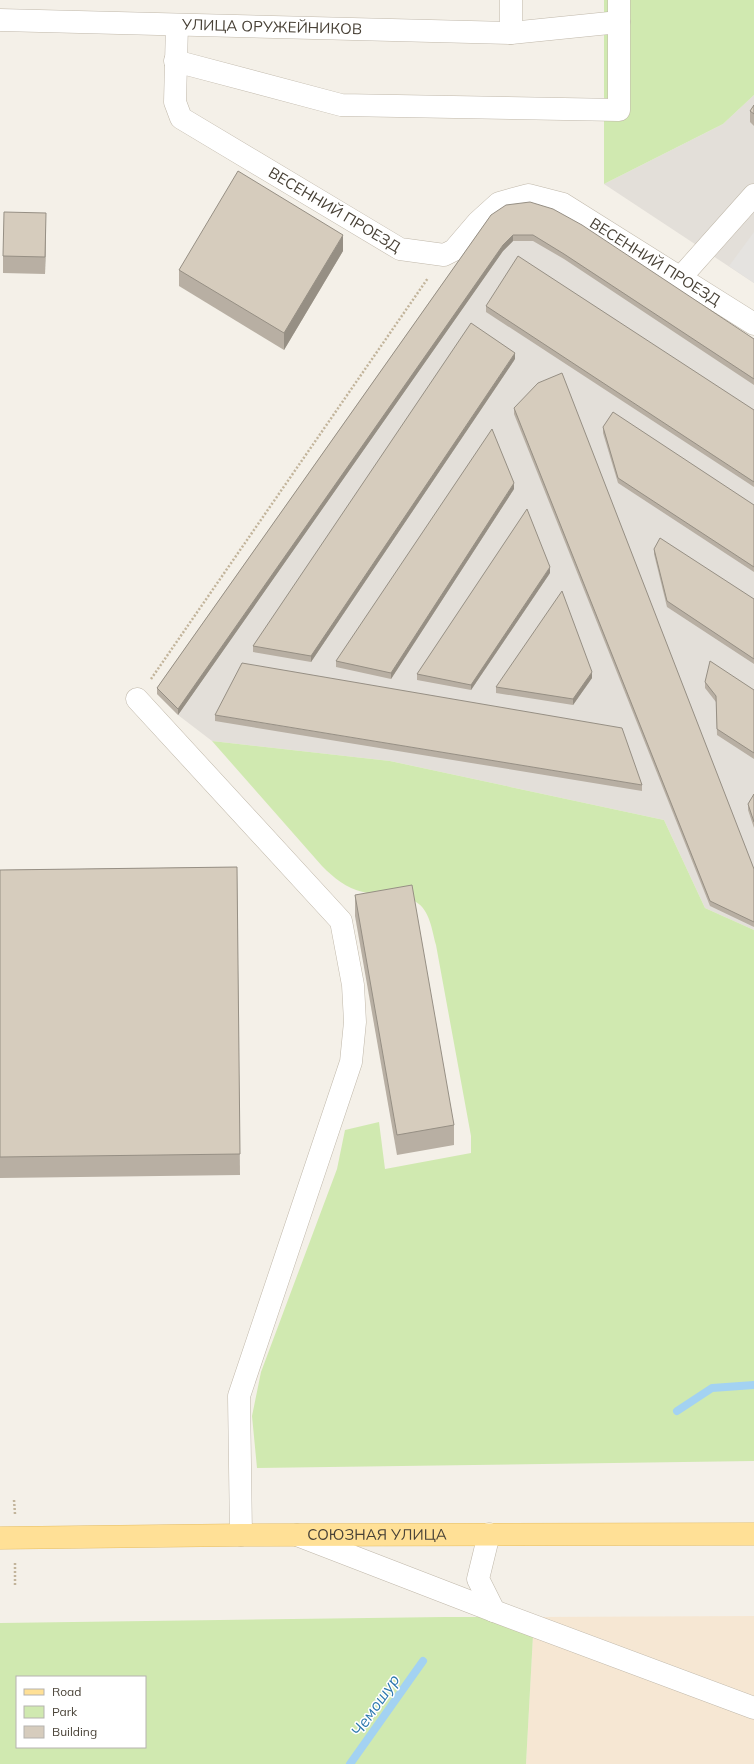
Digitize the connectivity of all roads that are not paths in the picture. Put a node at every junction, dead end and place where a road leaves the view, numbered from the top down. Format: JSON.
{"nodes":[{"id":1,"x":511,"y":0,"type":"edge"},
{"id":2,"x":619,"y":0,"type":"edge"},
{"id":3,"x":0,"y":20,"type":"edge"},
{"id":4,"x":619,"y":22,"type":"junction"},
{"id":5,"x":177,"y":25,"type":"junction"},
{"id":6,"x":511,"y":33,"type":"junction"},
{"id":7,"x":174,"y":61,"type":"junction"},
{"id":8,"x":754,"y":195,"type":"edge"},
{"id":9,"x":681,"y":277,"type":"junction"},
{"id":10,"x":754,"y":324,"type":"edge"},
{"id":11,"x":137,"y":699,"type":"road end"},
{"id":12,"x":489,"y":1534,"type":"junction"},
{"id":13,"x":754,"y":1534,"type":"edge"},
{"id":14,"x":241,"y":1535,"type":"junction"},
{"id":15,"x":296,"y":1535,"type":"junction"},
{"id":16,"x":0,"y":1538,"type":"edge"},
{"id":17,"x":494,"y":1611,"type":"junction"},
{"id":18,"x":754,"y":1708,"type":"edge"}],
"edges":[{"from":1,"to":6,"type":"street"},
{"from":2,"to":4,"type":"street"},
{"from":3,"to":5,"type":"street","name":"УЛИЦА ОРУЖЕЙНИКОВ"},
{"from":4,"to":6,"type":"street","name":"УЛИЦА ОРУЖЕЙНИКОВ"},
{"from":4,"to":7,"type":"street"},
{"from":5,"to":6,"type":"street","name":"УЛИЦА ОРУЖЕЙНИКОВ"},
{"from":5,"to":7,"type":"street","name":"ВЕСЕННИЙ ПРОЕЗД"},
{"from":7,"to":9,"type":"street","name":"ВЕСЕННИЙ ПРОЕЗД"},
{"from":8,"to":9,"type":"street"},
{"from":9,"to":10,"type":"street","name":"ВЕСЕННИЙ ПРОЕЗД"},
{"from":11,"to":14,"type":"street"},
{"from":12,"to":13,"type":"main road","name":"СОЮЗНАЯ УЛИЦА"},
{"from":12,"to":15,"type":"main road","name":"СОЮЗНАЯ УЛИЦА"},
{"from":12,"to":17,"type":"street"},
{"from":14,"to":15,"type":"main road","name":"СОЮЗНАЯ УЛИЦА"},
{"from":14,"to":16,"type":"main road","name":"СОЮЗНАЯ УЛИЦА"},
{"from":15,"to":17,"type":"street"},
{"from":17,"to":18,"type":"street"}]}
